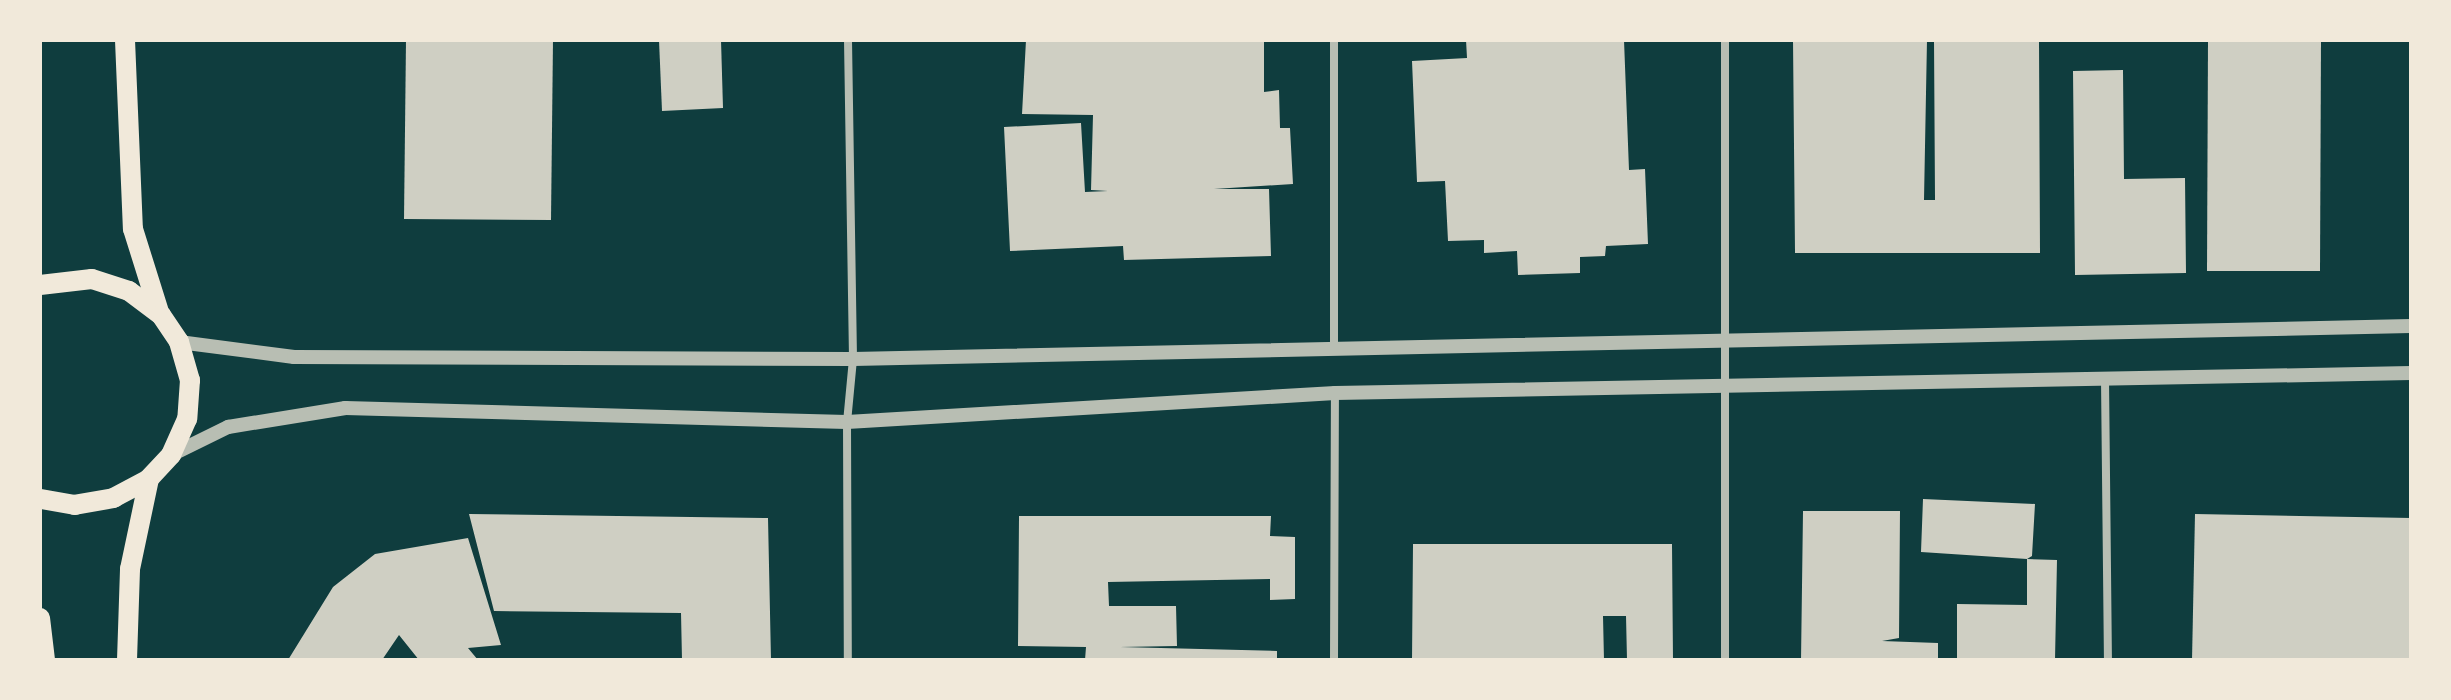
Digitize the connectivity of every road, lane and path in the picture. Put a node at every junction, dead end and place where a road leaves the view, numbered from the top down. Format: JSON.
{"nodes":[{"id":1,"x":125,"y":40,"type":"edge"},
{"id":2,"x":848,"y":40,"type":"edge"},
{"id":3,"x":1334,"y":40,"type":"edge"},
{"id":4,"x":1725,"y":40,"type":"edge"},
{"id":5,"x":40,"y":285,"type":"edge"},
{"id":6,"x":161,"y":315,"type":"junction"},
{"id":7,"x":2411,"y":326,"type":"edge"},
{"id":8,"x":1728,"y":339,"type":"junction"},
{"id":9,"x":179,"y":342,"type":"junction"},
{"id":10,"x":1334,"y":346,"type":"junction"},
{"id":11,"x":853,"y":359,"type":"junction"},
{"id":12,"x":2411,"y":373,"type":"edge"},
{"id":13,"x":2105,"y":379,"type":"junction"},
{"id":14,"x":1726,"y":386,"type":"junction"},
{"id":15,"x":1335,"y":393,"type":"junction"},
{"id":16,"x":847,"y":422,"type":"junction"},
{"id":17,"x":171,"y":455,"type":"junction"},
{"id":18,"x":149,"y":479,"type":"junction"},
{"id":19,"x":40,"y":499,"type":"edge"},
{"id":20,"x":40,"y":618,"type":"edge"},
{"id":21,"x":45,"y":660,"type":"edge"},
{"id":22,"x":127,"y":660,"type":"edge"},
{"id":23,"x":848,"y":660,"type":"edge"},
{"id":24,"x":1334,"y":660,"type":"edge"},
{"id":25,"x":1725,"y":660,"type":"edge"},
{"id":26,"x":2108,"y":660,"type":"edge"}],
"edges":[{"from":1,"to":6,"type":"main road"},
{"from":2,"to":11,"type":"street"},
{"from":3,"to":10,"type":"street"},
{"from":4,"to":8,"type":"street"},
{"from":5,"to":6,"type":"main road"},
{"from":6,"to":9,"type":"main road"},
{"from":7,"to":8,"type":"street"},
{"from":8,"to":10,"type":"street"},
{"from":8,"to":14,"type":"street"},
{"from":9,"to":11,"type":"street"},
{"from":9,"to":17,"type":"main road"},
{"from":10,"to":11,"type":"street"},
{"from":11,"to":16,"type":"street"},
{"from":12,"to":13,"type":"street"},
{"from":13,"to":14,"type":"street"},
{"from":13,"to":26,"type":"street"},
{"from":14,"to":15,"type":"street"},
{"from":14,"to":25,"type":"street"},
{"from":15,"to":16,"type":"street"},
{"from":15,"to":24,"type":"street"},
{"from":16,"to":17,"type":"street"},
{"from":16,"to":23,"type":"street"},
{"from":17,"to":18,"type":"main road"},
{"from":18,"to":19,"type":"main road"},
{"from":18,"to":22,"type":"main road"},
{"from":20,"to":21,"type":"main road"}]}
